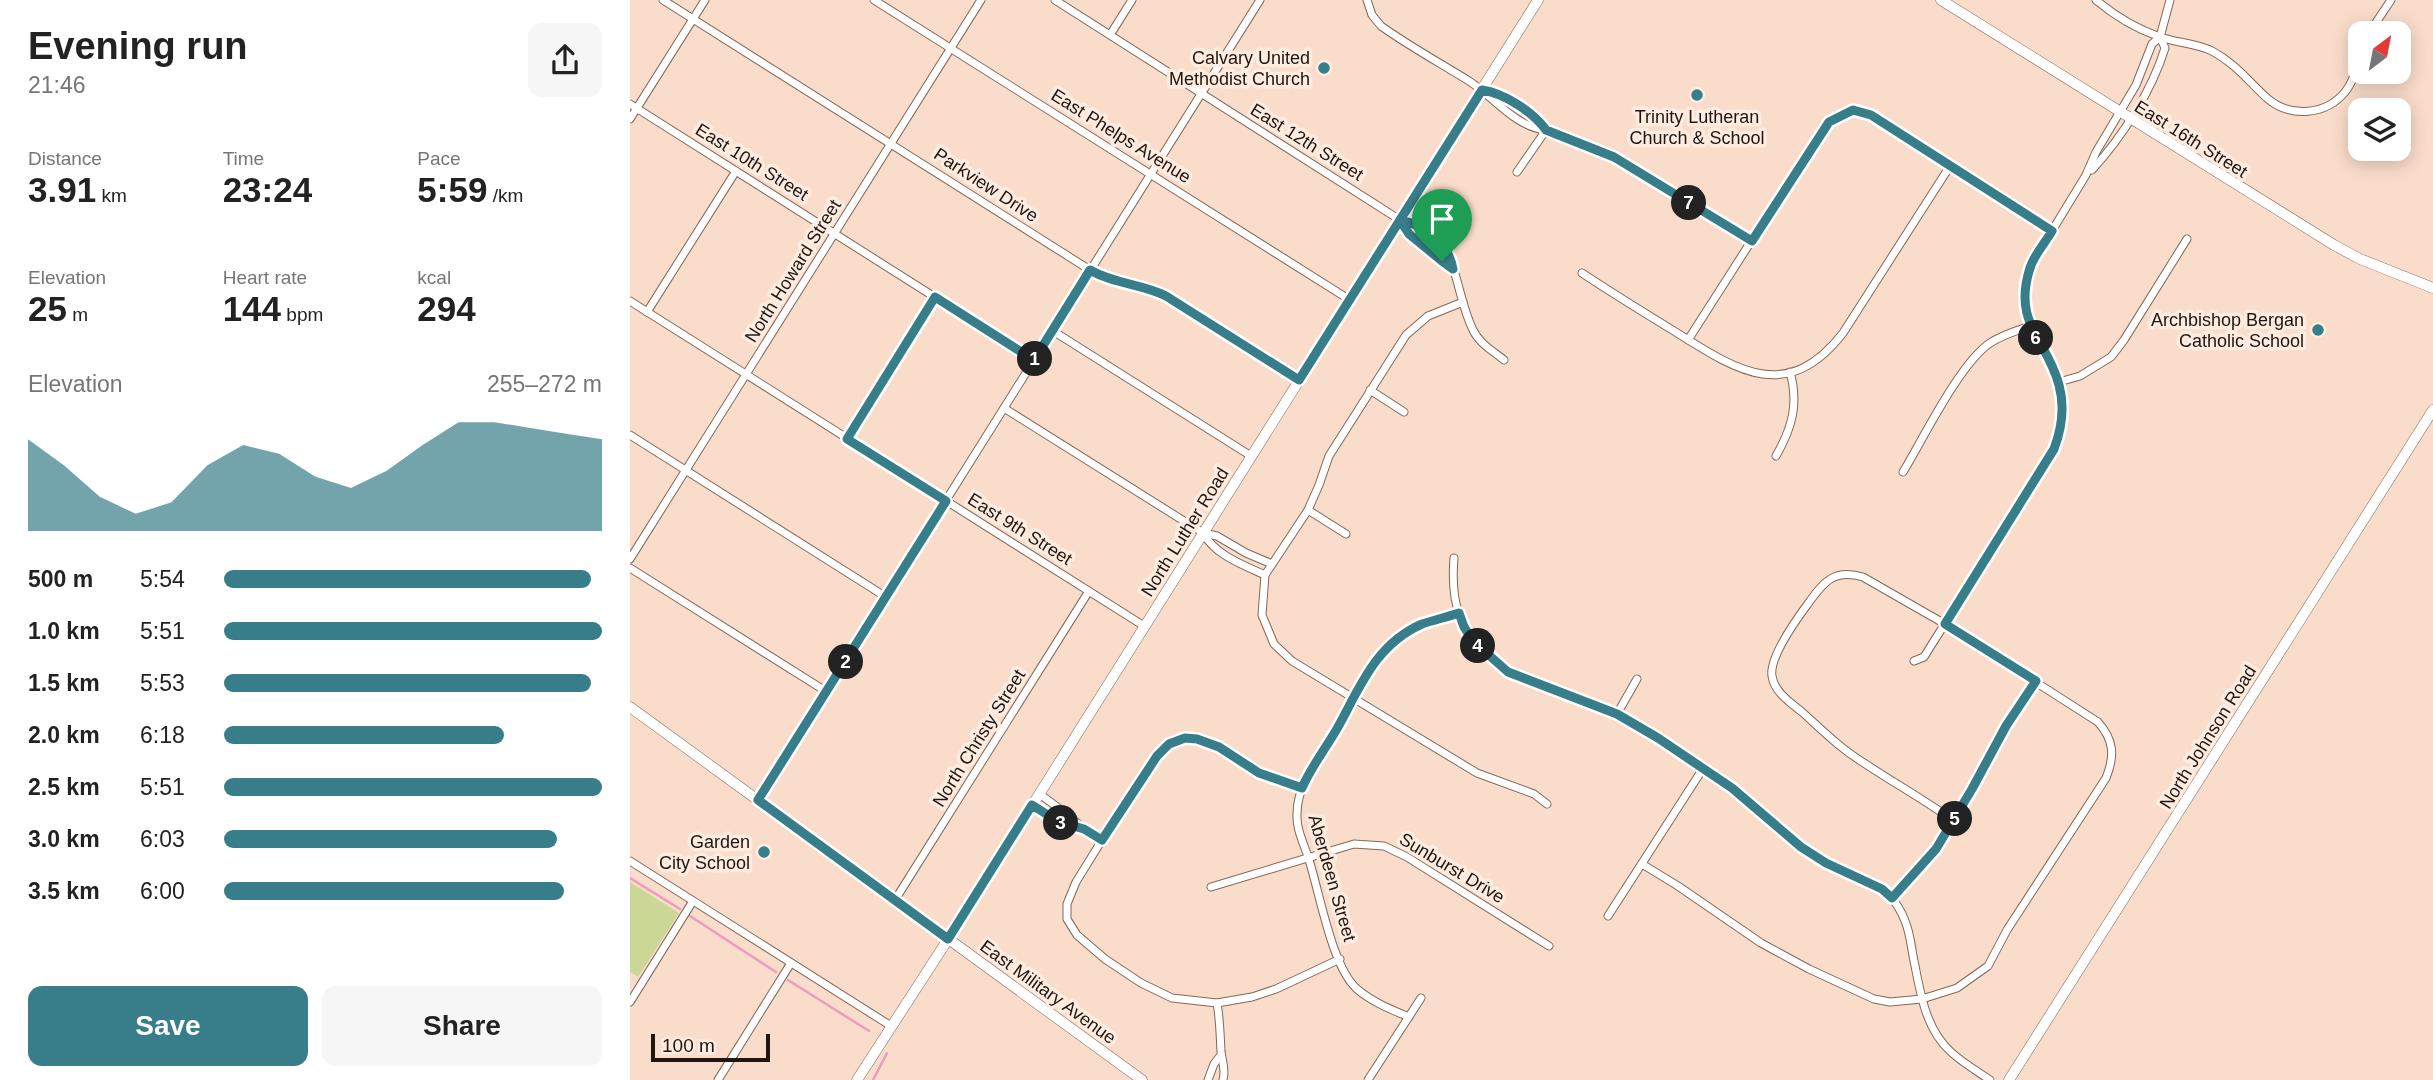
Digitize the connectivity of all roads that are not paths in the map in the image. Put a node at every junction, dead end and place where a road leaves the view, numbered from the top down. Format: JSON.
{"nodes":[{"id":1,"x":663,"y":0,"type":"edge"},
{"id":2,"x":705,"y":0,"type":"edge"},
{"id":3,"x":874,"y":0,"type":"edge"},
{"id":4,"x":981,"y":0,"type":"edge"},
{"id":5,"x":1055,"y":0,"type":"edge"},
{"id":6,"x":1132,"y":0,"type":"edge"},
{"id":7,"x":1260,"y":0,"type":"edge"},
{"id":8,"x":1367,"y":0,"type":"edge"},
{"id":9,"x":1538,"y":0,"type":"edge"},
{"id":10,"x":1941,"y":0,"type":"edge"},
{"id":11,"x":2096,"y":0,"type":"edge"},
{"id":12,"x":2170,"y":0,"type":"edge"},
{"id":13,"x":2391,"y":0,"type":"edge"},
{"id":14,"x":693,"y":19,"type":"junction"},
{"id":15,"x":2377,"y":21,"type":"edge"},
{"id":16,"x":1110,"y":35,"type":"junction"},
{"id":17,"x":2160,"y":37,"type":"junction"},
{"id":18,"x":951,"y":48,"type":"junction"},
{"id":19,"x":2350,"y":84,"type":"edge"},
{"id":20,"x":1482,"y":90,"type":"junction"},
{"id":21,"x":1202,"y":94,"type":"junction"},
{"id":22,"x":634,"y":106,"type":"edge"},
{"id":23,"x":2124,"y":116,"type":"junction"},
{"id":24,"x":630,"y":119,"type":"edge"},
{"id":25,"x":1546,"y":130,"type":"junction"},
{"id":26,"x":891,"y":143,"type":"junction"},
{"id":27,"x":1950,"y":166,"type":"junction"},
{"id":28,"x":736,"y":171,"type":"junction"},
{"id":29,"x":1517,"y":172,"type":"dead end"},
{"id":30,"x":1151,"y":174,"type":"junction"},
{"id":31,"x":1400,"y":220,"type":"junction"},
{"id":32,"x":2052,"y":231,"type":"junction"},
{"id":33,"x":835,"y":233,"type":"junction"},
{"id":34,"x":2187,"y":239,"type":"dead end"},
{"id":35,"x":1752,"y":241,"type":"junction"},
{"id":36,"x":1453,"y":269,"type":"junction"},
{"id":37,"x":1090,"y":270,"type":"junction"},
{"id":38,"x":1582,"y":273,"type":"dead end"},
{"id":39,"x":2433,"y":288,"type":"edge"},
{"id":40,"x":935,"y":297,"type":"junction"},
{"id":41,"x":1350,"y":300,"type":"junction"},
{"id":42,"x":630,"y":302,"type":"edge"},
{"id":43,"x":1464,"y":302,"type":"junction"},
{"id":44,"x":647,"y":312,"type":"junction"},
{"id":45,"x":2030,"y":326,"type":"junction"},
{"id":46,"x":1052,"y":331,"type":"junction"},
{"id":47,"x":1688,"y":340,"type":"junction"},
{"id":48,"x":1034,"y":360,"type":"junction"},
{"id":49,"x":1504,"y":360,"type":"dead end"},
{"id":50,"x":1790,"y":372,"type":"junction"},
{"id":51,"x":747,"y":375,"type":"junction"},
{"id":52,"x":1299,"y":380,"type":"junction"},
{"id":53,"x":2059,"y":382,"type":"junction"},
{"id":54,"x":1370,"y":390,"type":"junction"},
{"id":55,"x":1004,"y":408,"type":"junction"},
{"id":56,"x":2433,"y":410,"type":"edge"},
{"id":57,"x":1404,"y":412,"type":"dead end"},
{"id":58,"x":630,"y":435,"type":"edge"},
{"id":59,"x":847,"y":439,"type":"junction"},
{"id":60,"x":1251,"y":456,"type":"junction"},
{"id":61,"x":1776,"y":456,"type":"dead end"},
{"id":62,"x":686,"y":470,"type":"junction"},
{"id":63,"x":1903,"y":472,"type":"dead end"},
{"id":64,"x":946,"y":501,"type":"junction"},
{"id":65,"x":1308,"y":510,"type":"junction"},
{"id":66,"x":1203,"y":533,"type":"junction"},
{"id":67,"x":1346,"y":534,"type":"dead end"},
{"id":68,"x":1454,"y":558,"type":"dead end"},
{"id":69,"x":630,"y":559,"type":"edge"},
{"id":70,"x":1272,"y":564,"type":"junction"},
{"id":71,"x":630,"y":568,"type":"edge"},
{"id":72,"x":1265,"y":575,"type":"junction"},
{"id":73,"x":1089,"y":591,"type":"junction"},
{"id":74,"x":886,"y":597,"type":"junction"},
{"id":75,"x":1459,"y":613,"type":"junction"},
{"id":76,"x":1945,"y":624,"type":"junction"},
{"id":77,"x":1144,"y":626,"type":"junction"},
{"id":78,"x":1914,"y":661,"type":"dead end"},
{"id":79,"x":1637,"y":679,"type":"dead end"},
{"id":80,"x":2036,"y":681,"type":"junction"},
{"id":81,"x":827,"y":692,"type":"junction"},
{"id":82,"x":1352,"y":698,"type":"junction"},
{"id":83,"x":630,"y":707,"type":"edge"},
{"id":84,"x":1617,"y":714,"type":"junction"},
{"id":85,"x":1704,"y":767,"type":"junction"},
{"id":86,"x":1302,"y":788,"type":"junction"},
{"id":87,"x":1039,"y":794,"type":"junction"},
{"id":88,"x":758,"y":800,"type":"junction"},
{"id":89,"x":1547,"y":804,"type":"dead end"},
{"id":90,"x":1032,"y":805,"type":"junction"},
{"id":91,"x":1954,"y":821,"type":"junction"},
{"id":92,"x":1084,"y":829,"type":"junction"},
{"id":93,"x":1102,"y":840,"type":"junction"},
{"id":94,"x":1309,"y":858,"type":"junction"},
{"id":95,"x":630,"y":861,"type":"edge"},
{"id":96,"x":1642,"y":864,"type":"junction"},
{"id":97,"x":1211,"y":887,"type":"dead end"},
{"id":98,"x":1892,"y":898,"type":"junction"},
{"id":99,"x":895,"y":900,"type":"junction"},
{"id":100,"x":693,"y":901,"type":"junction"},
{"id":101,"x":1608,"y":916,"type":"dead end"},
{"id":102,"x":948,"y":939,"type":"junction"},
{"id":103,"x":1549,"y":946,"type":"dead end"},
{"id":104,"x":1340,"y":960,"type":"junction"},
{"id":105,"x":791,"y":963,"type":"junction"},
{"id":106,"x":1422,"y":998,"type":"dead end"},
{"id":107,"x":1922,"y":999,"type":"junction"},
{"id":108,"x":630,"y":1002,"type":"edge"},
{"id":109,"x":1217,"y":1003,"type":"junction"},
{"id":110,"x":1409,"y":1017,"type":"junction"},
{"id":111,"x":891,"y":1026,"type":"junction"},
{"id":112,"x":1221,"y":1055,"type":"junction"},
{"id":113,"x":718,"y":1080,"type":"edge"},
{"id":114,"x":857,"y":1080,"type":"edge"},
{"id":115,"x":1142,"y":1080,"type":"edge"},
{"id":116,"x":1208,"y":1080,"type":"edge"},
{"id":117,"x":1223,"y":1080,"type":"edge"},
{"id":118,"x":1368,"y":1080,"type":"edge"},
{"id":119,"x":1990,"y":1080,"type":"edge"},
{"id":120,"x":2009,"y":1080,"type":"edge"}],
"edges":[{"from":1,"to":14,"type":"street","name":"Parkview Drive"},
{"from":2,"to":14,"type":"street"},
{"from":3,"to":18,"type":"street","name":"East Phelps Avenue"},
{"from":4,"to":18,"type":"street","name":"North Howard Street"},
{"from":5,"to":16,"type":"street","name":"East 12th Street"},
{"from":6,"to":16,"type":"street"},
{"from":7,"to":21,"type":"street"},
{"from":8,"to":20,"type":"street"},
{"from":9,"to":20,"type":"main road","name":"North Luther Road"},
{"from":10,"to":23,"type":"main road","name":"East 16th Street"},
{"from":11,"to":17,"type":"street"},
{"from":12,"to":17,"type":"street"},
{"from":13,"to":15,"type":"street"},
{"from":14,"to":22,"type":"street"},
{"from":14,"to":26,"type":"street","name":"Parkview Drive"},
{"from":16,"to":21,"type":"street","name":"East 12th Street"},
{"from":17,"to":19,"type":"street"},
{"from":17,"to":23,"type":"street"},
{"from":17,"to":23,"type":"street"},
{"from":18,"to":26,"type":"street","name":"North Howard Street"},
{"from":18,"to":30,"type":"street","name":"East Phelps Avenue"},
{"from":20,"to":25,"type":"street"},
{"from":20,"to":31,"type":"main road","name":"North Luther Road"},
{"from":21,"to":30,"type":"street"},
{"from":21,"to":31,"type":"street","name":"East 12th Street"},
{"from":22,"to":24,"type":"street"},
{"from":22,"to":28,"type":"street","name":"East 10th Street"},
{"from":23,"to":32,"type":"street"},
{"from":23,"to":39,"type":"main road","name":"East 16th Street"},
{"from":25,"to":29,"type":"street"},
{"from":25,"to":35,"type":"street"},
{"from":26,"to":33,"type":"street","name":"North Howard Street"},
{"from":26,"to":37,"type":"street","name":"Parkview Drive"},
{"from":27,"to":32,"type":"street"},
{"from":27,"to":35,"type":"street"},
{"from":27,"to":50,"type":"street"},
{"from":28,"to":33,"type":"street","name":"East 10th Street"},
{"from":28,"to":44,"type":"street"},
{"from":30,"to":37,"type":"street"},
{"from":30,"to":41,"type":"street","name":"East Phelps Avenue"},
{"from":31,"to":36,"type":"street","name":"East 12th Street"},
{"from":31,"to":36,"type":"street","name":"East 12th Street"},
{"from":31,"to":41,"type":"main road","name":"North Luther Road"},
{"from":32,"to":45,"type":"street"},
{"from":33,"to":40,"type":"street","name":"East 10th Street"},
{"from":33,"to":51,"type":"street","name":"North Howard Street"},
{"from":34,"to":53,"type":"street"},
{"from":35,"to":47,"type":"street"},
{"from":36,"to":43,"type":"street","name":"East 12th Street"},
{"from":37,"to":46,"type":"street"},
{"from":37,"to":52,"type":"street","name":"Parkview Drive"},
{"from":38,"to":47,"type":"street"},
{"from":40,"to":48,"type":"street","name":"East 10th Street"},
{"from":40,"to":59,"type":"street"},
{"from":41,"to":52,"type":"main road","name":"North Luther Road"},
{"from":42,"to":44,"type":"street","name":"East 9th Street"},
{"from":43,"to":49,"type":"street","name":"East 12th Street"},
{"from":43,"to":54,"type":"street"},
{"from":44,"to":51,"type":"street","name":"East 9th Street"},
{"from":45,"to":53,"type":"street"},
{"from":45,"to":63,"type":"street"},
{"from":46,"to":48,"type":"street"},
{"from":46,"to":60,"type":"street"},
{"from":47,"to":50,"type":"street"},
{"from":48,"to":55,"type":"street"},
{"from":50,"to":61,"type":"street"},
{"from":51,"to":59,"type":"street","name":"East 9th Street"},
{"from":51,"to":62,"type":"street","name":"North Howard Street"},
{"from":52,"to":60,"type":"main road","name":"North Luther Road"},
{"from":53,"to":76,"type":"street"},
{"from":54,"to":57,"type":"street"},
{"from":54,"to":65,"type":"street"},
{"from":55,"to":64,"type":"street"},
{"from":55,"to":66,"type":"street"},
{"from":56,"to":120,"type":"main road","name":"North Johnson Road"},
{"from":58,"to":62,"type":"street"},
{"from":59,"to":64,"type":"street","name":"East 9th Street"},
{"from":60,"to":66,"type":"main road","name":"North Luther Road"},
{"from":62,"to":69,"type":"street","name":"North Howard Street"},
{"from":62,"to":74,"type":"street"},
{"from":64,"to":73,"type":"street","name":"East 9th Street"},
{"from":64,"to":74,"type":"street"},
{"from":65,"to":67,"type":"street"},
{"from":65,"to":70,"type":"street"},
{"from":66,"to":70,"type":"street"},
{"from":66,"to":72,"type":"street"},
{"from":66,"to":77,"type":"main road","name":"North Luther Road"},
{"from":68,"to":75,"type":"street"},
{"from":70,"to":72,"type":"street"},
{"from":71,"to":81,"type":"street"},
{"from":72,"to":82,"type":"street"},
{"from":73,"to":77,"type":"street","name":"East 9th Street"},
{"from":73,"to":99,"type":"street","name":"North Christy Street"},
{"from":74,"to":81,"type":"street"},
{"from":75,"to":82,"type":"street","name":"Aberdeen Street"},
{"from":75,"to":84,"type":"street"},
{"from":76,"to":78,"type":"street"},
{"from":76,"to":80,"type":"street"},
{"from":76,"to":91,"type":"street"},
{"from":77,"to":87,"type":"main road","name":"North Luther Road"},
{"from":79,"to":84,"type":"street"},
{"from":80,"to":91,"type":"street"},
{"from":80,"to":107,"type":"street"},
{"from":81,"to":88,"type":"street"},
{"from":82,"to":86,"type":"street","name":"Aberdeen Street"},
{"from":82,"to":89,"type":"street"},
{"from":83,"to":88,"type":"main road","name":"East Military Avenue"},
{"from":84,"to":85,"type":"street"},
{"from":85,"to":96,"type":"street"},
{"from":85,"to":98,"type":"street"},
{"from":86,"to":93,"type":"street"},
{"from":86,"to":94,"type":"street","name":"Aberdeen Street"},
{"from":87,"to":90,"type":"main road","name":"North Luther Road"},
{"from":87,"to":92,"type":"street"},
{"from":88,"to":99,"type":"main road","name":"East Military Avenue"},
{"from":90,"to":92,"type":"street"},
{"from":90,"to":102,"type":"main road","name":"North Luther Road"},
{"from":91,"to":98,"type":"street"},
{"from":92,"to":93,"type":"street"},
{"from":93,"to":109,"type":"street"},
{"from":94,"to":97,"type":"street","name":"Sunburst Drive"},
{"from":94,"to":103,"type":"street","name":"Sunburst Drive"},
{"from":94,"to":104,"type":"street","name":"Aberdeen Street"},
{"from":95,"to":100,"type":"street"},
{"from":96,"to":101,"type":"street"},
{"from":96,"to":107,"type":"street"},
{"from":98,"to":107,"type":"street"},
{"from":99,"to":102,"type":"main road","name":"East Military Avenue"},
{"from":100,"to":105,"type":"street"},
{"from":100,"to":108,"type":"street"},
{"from":102,"to":111,"type":"main road","name":"North Luther Road"},
{"from":102,"to":115,"type":"main road","name":"East Military Avenue"},
{"from":104,"to":109,"type":"street"},
{"from":104,"to":110,"type":"street","name":"Aberdeen Street"},
{"from":105,"to":111,"type":"street"},
{"from":105,"to":113,"type":"street"},
{"from":106,"to":110,"type":"street"},
{"from":107,"to":119,"type":"street"},
{"from":109,"to":112,"type":"street"},
{"from":110,"to":118,"type":"street"},
{"from":111,"to":114,"type":"main road","name":"North Luther Road"},
{"from":112,"to":116,"type":"street"},
{"from":112,"to":117,"type":"street"}]}
